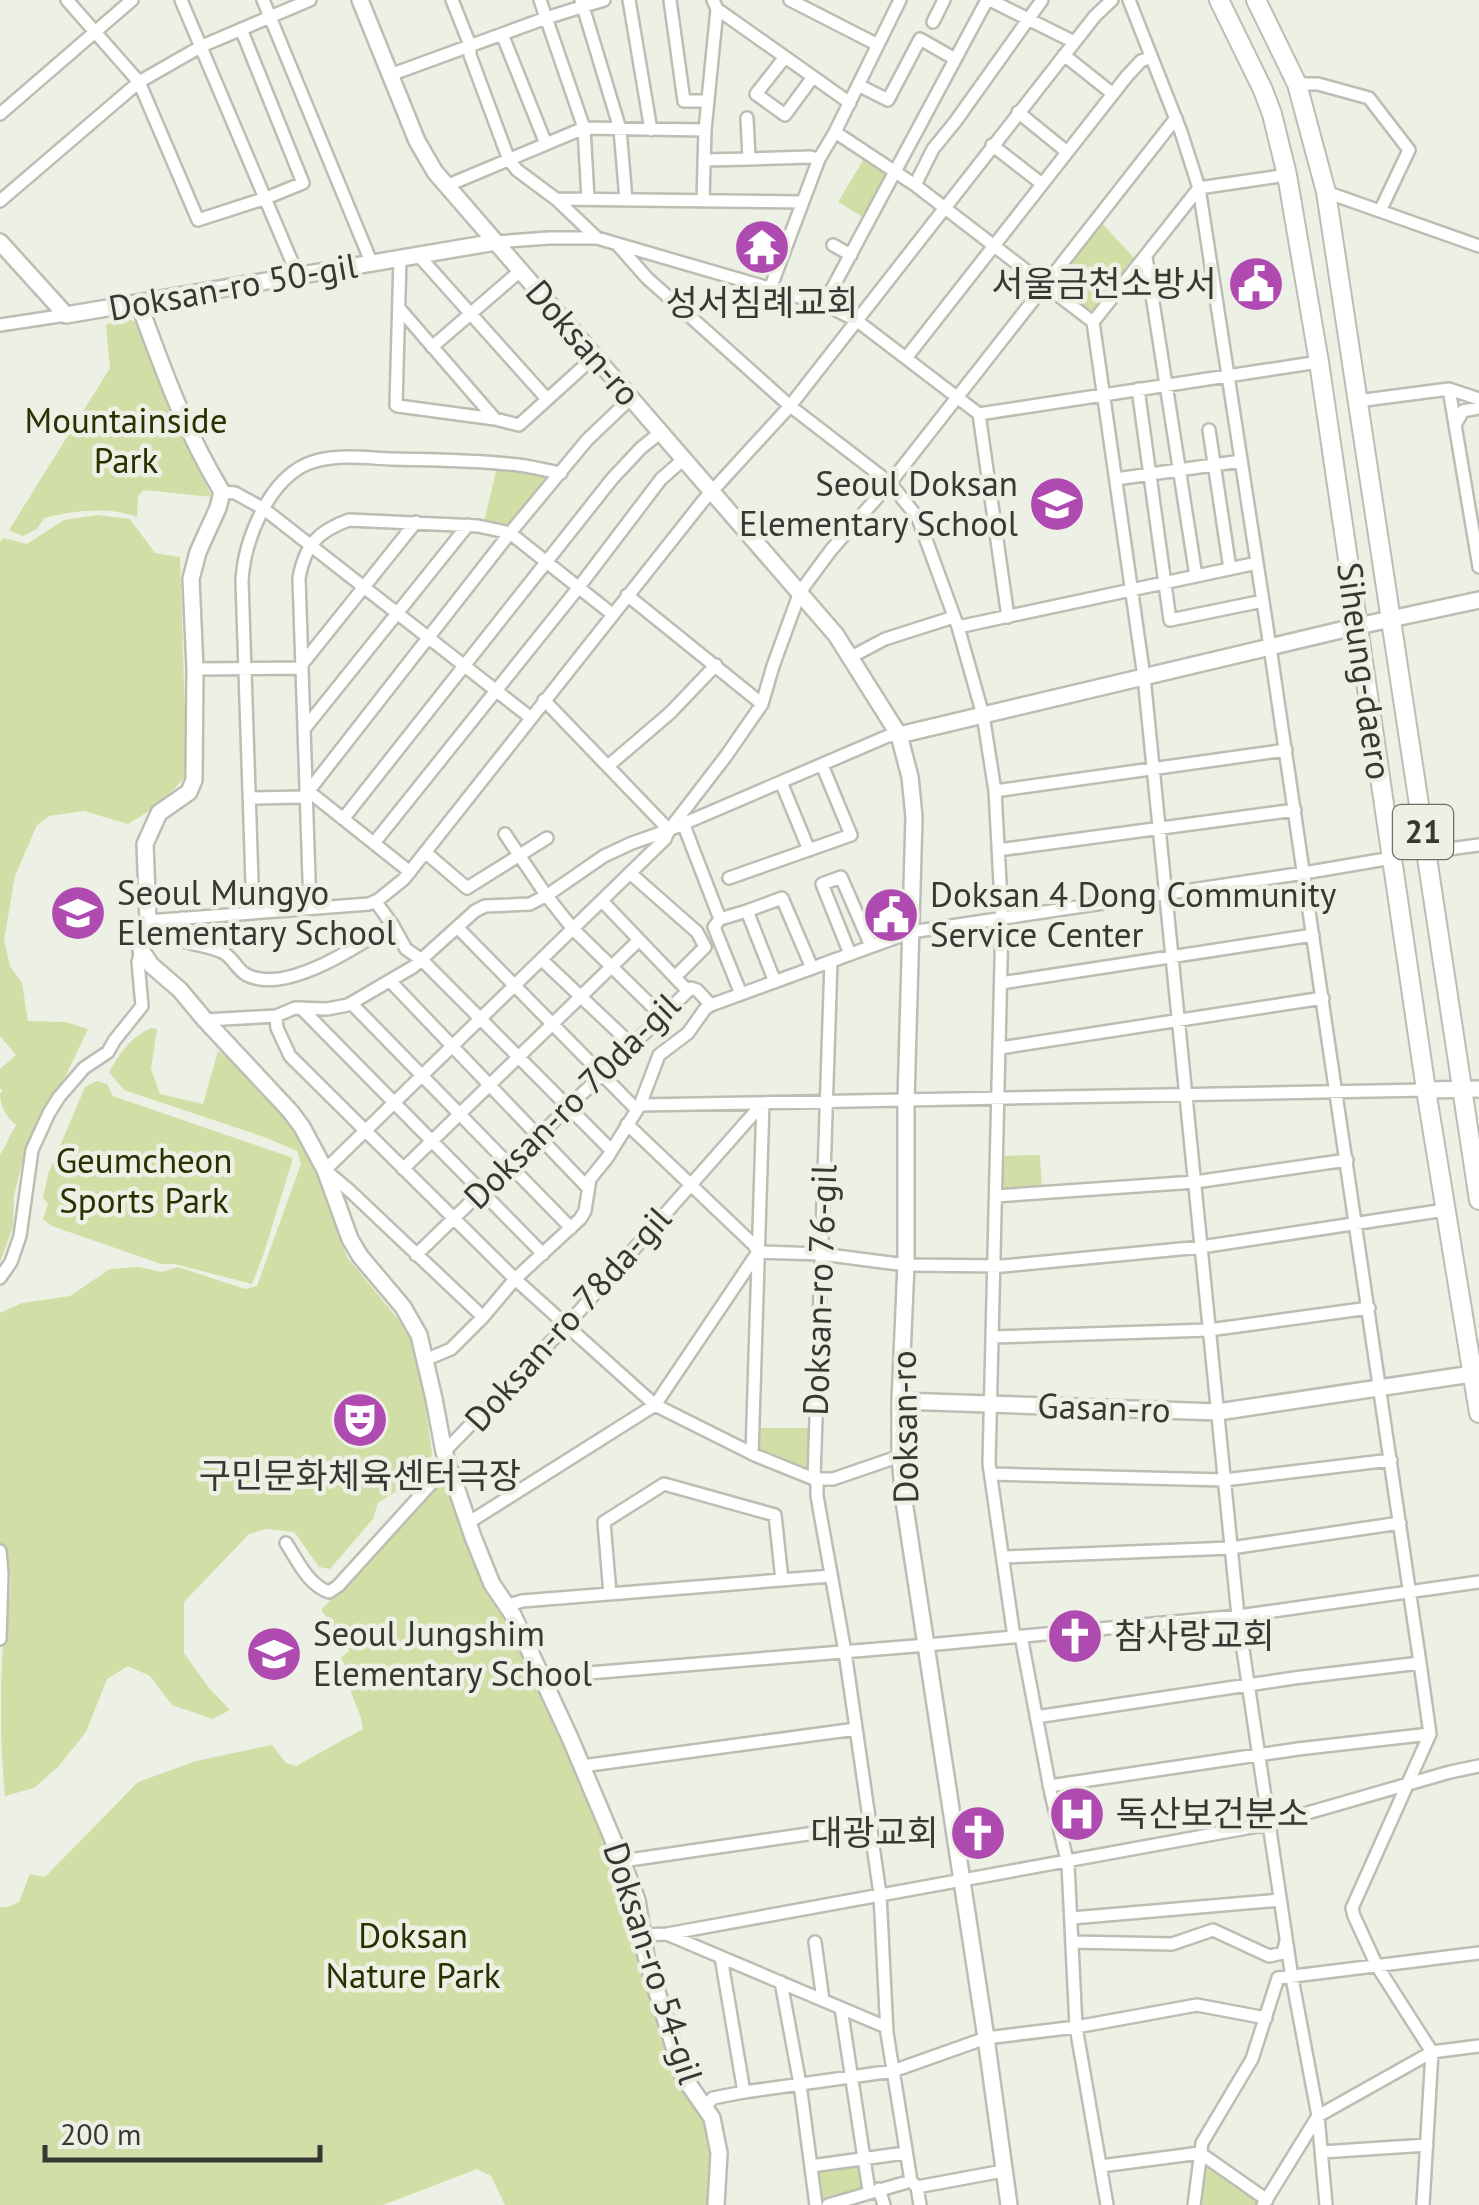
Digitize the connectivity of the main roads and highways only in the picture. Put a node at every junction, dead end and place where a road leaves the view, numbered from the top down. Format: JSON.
{"nodes":[{"id":1,"x":360,"y":0,"type":"edge"},
{"id":2,"x":1219,"y":0,"type":"edge"},
{"id":3,"x":1256,"y":0,"type":"edge"},
{"id":4,"x":0,"y":242,"type":"edge"},
{"id":5,"x":496,"y":242,"type":"junction"},
{"id":6,"x":139,"y":304,"type":"junction"},
{"id":7,"x":1479,"y":600,"type":"edge"},
{"id":8,"x":1390,"y":619,"type":"junction"},
{"id":9,"x":1358,"y":626,"type":"junction"},
{"id":10,"x":899,"y":735,"type":"junction"},
{"id":11,"x":1471,"y":1089,"type":"edge"},
{"id":12,"x":1426,"y":1090,"type":"junction"},
{"id":13,"x":1473,"y":1129,"type":"edge"},
{"id":14,"x":1479,"y":1200,"type":"edge"},
{"id":15,"x":1476,"y":1374,"type":"edge"},
{"id":16,"x":900,"y":1401,"type":"junction"},
{"id":17,"x":1479,"y":1413,"type":"edge"},
{"id":18,"x":716,"y":2205,"type":"edge"},
{"id":19,"x":1008,"y":2205,"type":"edge"}],
"edges":[{"from":1,"to":5,"type":"main road","name":"Doksan-ro"},
{"from":2,"to":9,"type":"main road","name":"Siheung-daero","number":"21"},
{"from":3,"to":8,"type":"main road","name":"Siheung-daero","number":"21"},
{"from":4,"to":6,"type":"main road","name":"Doksan-ro 50-gil"},
{"from":5,"to":6,"type":"main road","name":"Doksan-ro 50-gil"},
{"from":5,"to":10,"type":"main road","name":"Doksan-ro"},
{"from":6,"to":18,"type":"main road","name":"Doksan-ro 54-gil"},
{"from":7,"to":8,"type":"main road"},
{"from":8,"to":9,"type":"main road"},
{"from":8,"to":11,"type":"main road","name":"Siheung-daero","number":"21"},
{"from":9,"to":10,"type":"main road"},
{"from":9,"to":12,"type":"main road","name":"Siheung-daero","number":"21"},
{"from":10,"to":16,"type":"main road","name":"Doksan-ro"},
{"from":11,"to":12,"type":"main road"},
{"from":11,"to":13,"type":"main road","name":"Siheung-daero","number":"21"},
{"from":12,"to":15,"type":"main road","name":"Siheung-daero","number":"21"},
{"from":13,"to":14,"type":"main road","name":"Siheung-daero","number":"21"},
{"from":15,"to":16,"type":"main road","name":"Gasan-ro"},
{"from":15,"to":17,"type":"main road","name":"Siheung-daero","number":"21"},
{"from":16,"to":19,"type":"main road","name":"Doksan-ro"}]}
